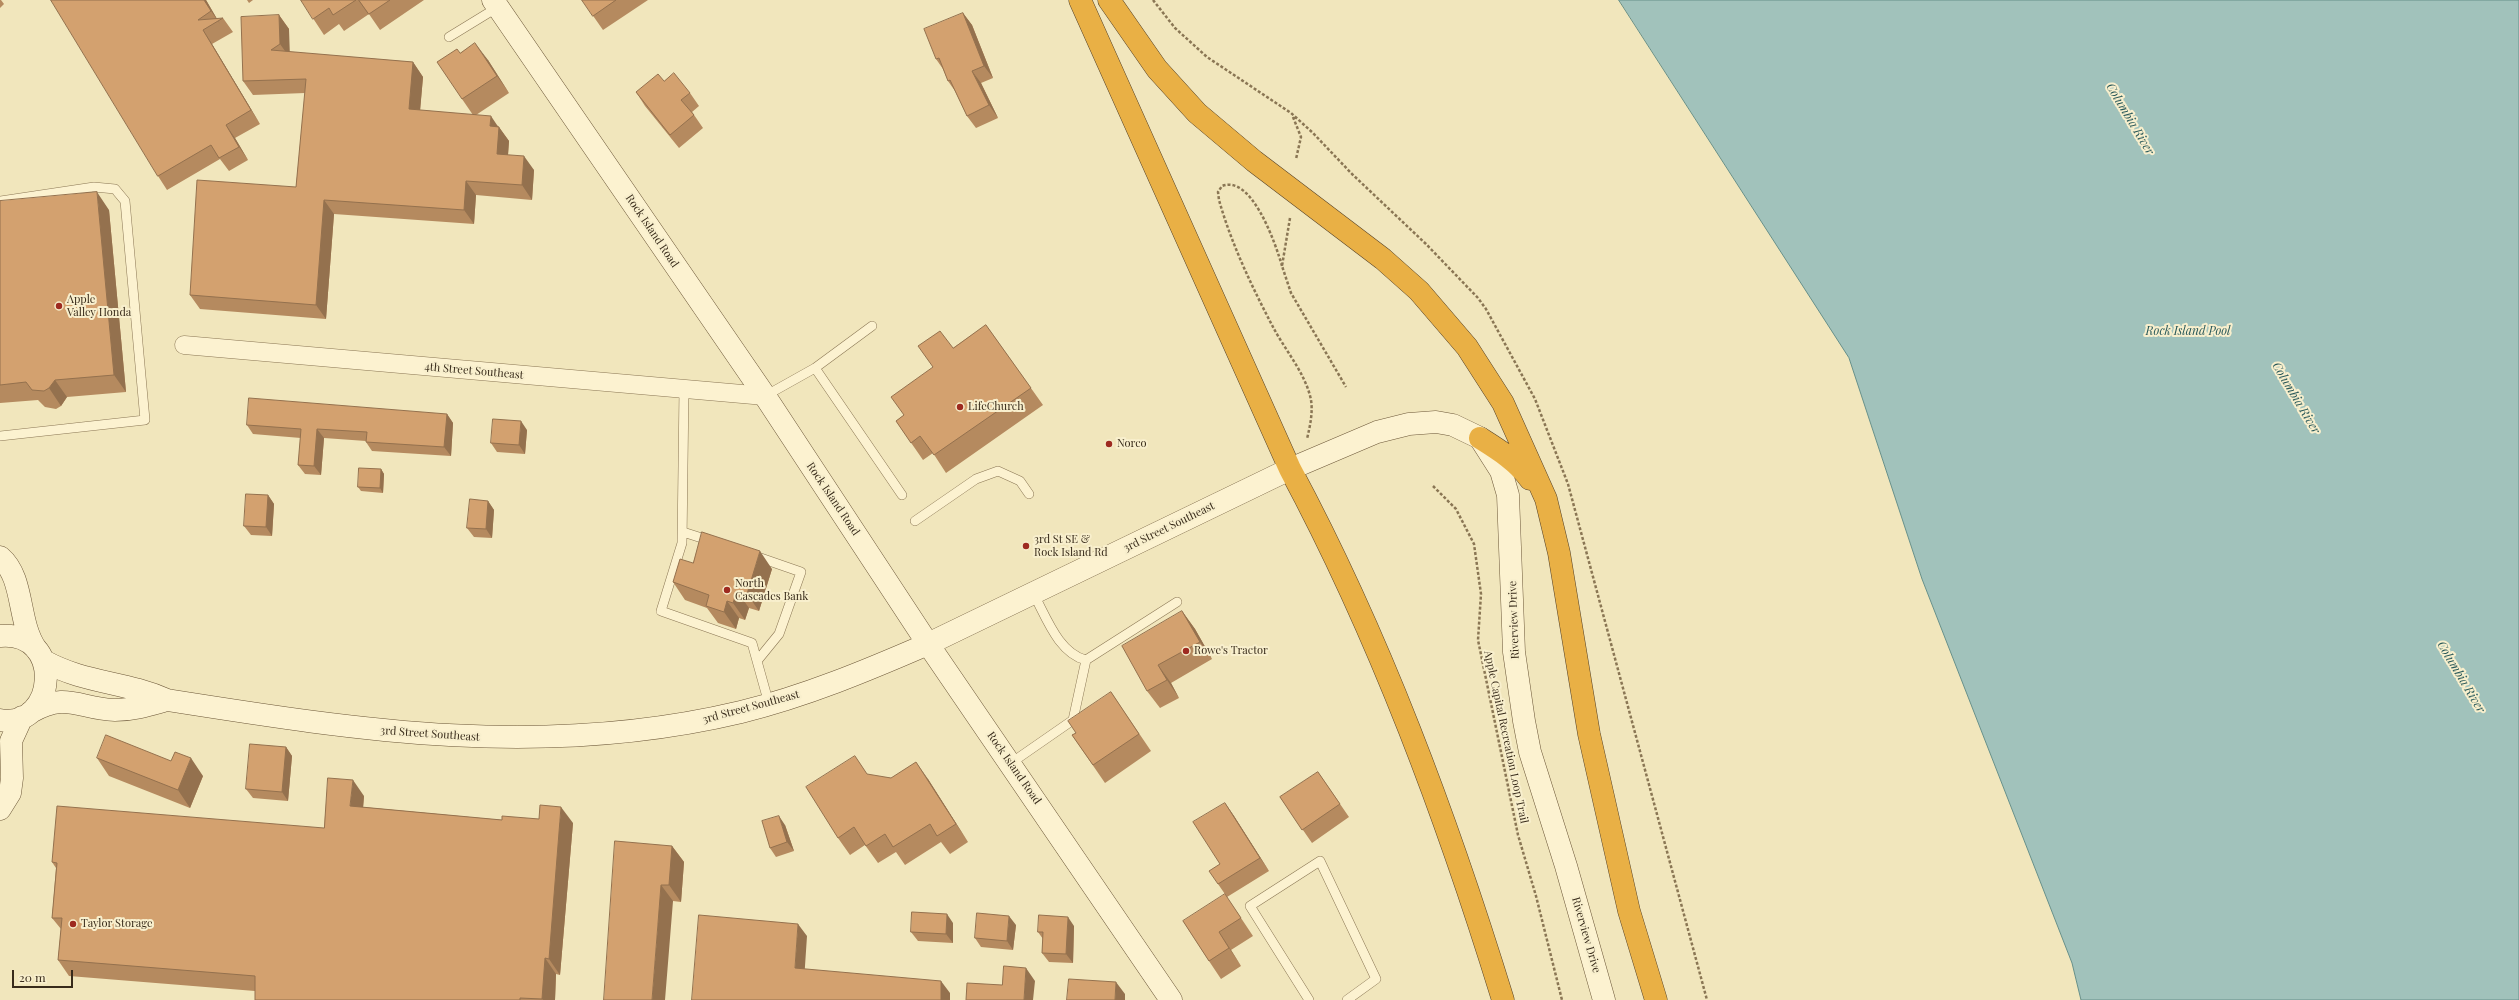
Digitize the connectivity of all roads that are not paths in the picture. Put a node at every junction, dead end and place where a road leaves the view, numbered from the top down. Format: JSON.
{"nodes":[{"id":1,"x":1080,"y":0,"type":"edge"},
{"id":2,"x":1109,"y":0,"type":"edge"},
{"id":3,"x":496,"y":4,"type":"edge"},
{"id":4,"x":449,"y":37,"type":"dead end"},
{"id":5,"x":0,"y":201,"type":"edge"},
{"id":6,"x":872,"y":326,"type":"dead end"},
{"id":7,"x":184,"y":345,"type":"dead end"},
{"id":8,"x":815,"y":368,"type":"junction"},
{"id":9,"x":684,"y":389,"type":"junction"},
{"id":10,"x":764,"y":396,"type":"junction"},
{"id":11,"x":0,"y":436,"type":"edge"},
{"id":12,"x":1480,"y":438,"type":"junction"},
{"id":13,"x":1290,"y":469,"type":"junction"},
{"id":14,"x":1029,"y":494,"type":"dead end"},
{"id":15,"x":902,"y":495,"type":"dead end"},
{"id":16,"x":1546,"y":499,"type":"junction"},
{"id":17,"x":915,"y":521,"type":"dead end"},
{"id":18,"x":682,"y":532,"type":"junction"},
{"id":19,"x":720,"y":544,"type":"edge"},
{"id":20,"x":742,"y":552,"type":"edge"},
{"id":21,"x":0,"y":557,"type":"edge"},
{"id":22,"x":1033,"y":593,"type":"junction"},
{"id":23,"x":1177,"y":602,"type":"dead end"},
{"id":24,"x":0,"y":636,"type":"edge"},
{"id":25,"x":928,"y":644,"type":"junction"},
{"id":26,"x":40,"y":656,"type":"junction"},
{"id":27,"x":1086,"y":660,"type":"junction"},
{"id":28,"x":757,"y":661,"type":"junction"},
{"id":29,"x":167,"y":700,"type":"junction"},
{"id":30,"x":769,"y":704,"type":"junction"},
{"id":31,"x":26,"y":714,"type":"junction"},
{"id":32,"x":0,"y":720,"type":"edge"},
{"id":33,"x":1011,"y":763,"type":"junction"},
{"id":34,"x":0,"y":809,"type":"edge"},
{"id":35,"x":1170,"y":1000,"type":"edge"},
{"id":36,"x":1309,"y":1000,"type":"edge"},
{"id":37,"x":1347,"y":1000,"type":"edge"},
{"id":38,"x":1503,"y":1000,"type":"edge"},
{"id":39,"x":1604,"y":1000,"type":"edge"},
{"id":40,"x":1656,"y":1000,"type":"edge"}],
"edges":[{"from":1,"to":13,"type":"highway"},
{"from":2,"to":16,"type":"highway"},
{"from":3,"to":4,"type":"lane"},
{"from":3,"to":10,"type":"street","name":"Rock Island Road"},
{"from":5,"to":11,"type":"lane"},
{"from":6,"to":8,"type":"lane"},
{"from":7,"to":9,"type":"street","name":"4th Street Southeast"},
{"from":8,"to":10,"type":"lane"},
{"from":8,"to":15,"type":"lane"},
{"from":9,"to":10,"type":"street","name":"4th Street Southeast"},
{"from":9,"to":18,"type":"lane"},
{"from":10,"to":25,"type":"street","name":"Rock Island Road"},
{"from":12,"to":13,"type":"street"},
{"from":12,"to":16,"type":"highway"},
{"from":12,"to":39,"type":"street","name":"Riverview Drive"},
{"from":13,"to":22,"type":"street","name":"3rd Street Southeast"},
{"from":13,"to":38,"type":"highway"},
{"from":14,"to":17,"type":"lane"},
{"from":16,"to":40,"type":"highway"},
{"from":18,"to":19,"type":"lane"},
{"from":18,"to":28,"type":"lane"},
{"from":20,"to":28,"type":"lane"},
{"from":21,"to":26,"type":"street"},
{"from":22,"to":25,"type":"street","name":"3rd Street Southeast"},
{"from":22,"to":27,"type":"lane"},
{"from":23,"to":27,"type":"lane"},
{"from":24,"to":26,"type":"street","name":"3rd Street Southeast"},
{"from":25,"to":30,"type":"street","name":"3rd Street Southeast"},
{"from":25,"to":33,"type":"street","name":"Rock Island Road"},
{"from":26,"to":29,"type":"street","name":"3rd Street Southeast"},
{"from":26,"to":31,"type":"street"},
{"from":27,"to":33,"type":"lane"},
{"from":28,"to":30,"type":"lane"},
{"from":29,"to":30,"type":"street","name":"3rd Street Southeast"},
{"from":29,"to":31,"type":"street","name":"3rd Street Southeast"},
{"from":31,"to":32,"type":"street","name":"3rd Street Southeast"},
{"from":31,"to":34,"type":"street"},
{"from":33,"to":35,"type":"street","name":"Rock Island Road"},
{"from":36,"to":37,"type":"lane"}]}
